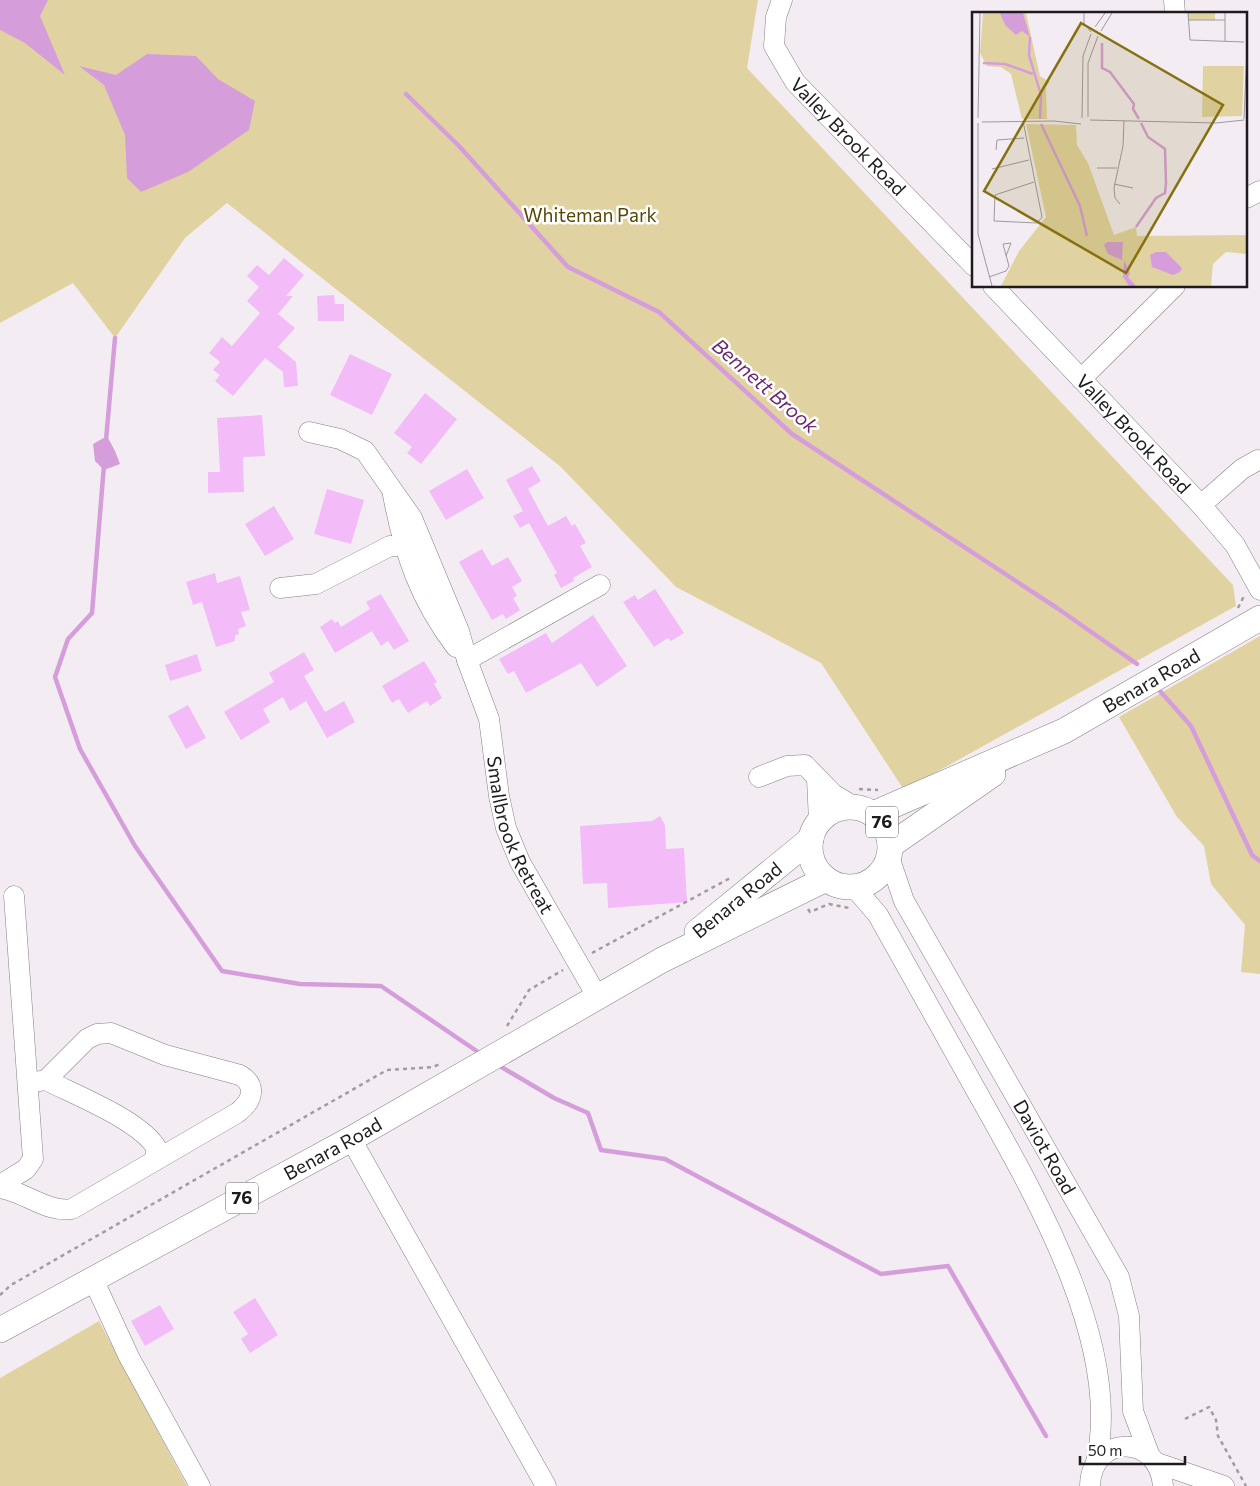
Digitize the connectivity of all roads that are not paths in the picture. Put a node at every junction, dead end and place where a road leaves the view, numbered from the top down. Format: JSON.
{"nodes":[{"id":1,"x":782,"y":0,"type":"edge"},
{"id":2,"x":1260,"y":191,"type":"edge"},
{"id":3,"x":1248,"y":197,"type":"edge"},
{"id":4,"x":970,"y":254,"type":"edge"},
{"id":5,"x":995,"y":288,"type":"edge"},
{"id":6,"x":1173,"y":288,"type":"edge"},
{"id":7,"x":1081,"y":379,"type":"junction"},
{"id":8,"x":309,"y":432,"type":"dead end"},
{"id":9,"x":1259,"y":455,"type":"edge"},
{"id":10,"x":393,"y":492,"type":"junction"},
{"id":11,"x":1202,"y":504,"type":"junction"},
{"id":12,"x":404,"y":546,"type":"junction"},
{"id":13,"x":424,"y":546,"type":"junction"},
{"id":14,"x":600,"y":585,"type":"dead end"},
{"id":15,"x":280,"y":588,"type":"dead end"},
{"id":16,"x":1260,"y":590,"type":"edge"},
{"id":17,"x":1260,"y":618,"type":"edge"},
{"id":18,"x":466,"y":660,"type":"junction"},
{"id":19,"x":1041,"y":741,"type":"junction"},
{"id":20,"x":759,"y":777,"type":"dead end"},
{"id":21,"x":817,"y":779,"type":"junction"},
{"id":22,"x":863,"y":810,"type":"junction"},
{"id":23,"x":815,"y":830,"type":"junction"},
{"id":24,"x":890,"y":851,"type":"junction"},
{"id":25,"x":826,"y":879,"type":"junction"},
{"id":26,"x":854,"y":887,"type":"junction"},
{"id":27,"x":14,"y":896,"type":"dead end"},
{"id":28,"x":662,"y":960,"type":"junction"},
{"id":29,"x":598,"y":998,"type":"junction"},
{"id":30,"x":37,"y":1082,"type":"junction"},
{"id":31,"x":350,"y":1139,"type":"junction"},
{"id":32,"x":154,"y":1161,"type":"junction"},
{"id":33,"x":0,"y":1186,"type":"edge"},
{"id":34,"x":93,"y":1279,"type":"junction"},
{"id":35,"x":0,"y":1330,"type":"edge"},
{"id":36,"x":1153,"y":1459,"type":"junction"},
{"id":37,"x":1096,"y":1462,"type":"junction"},
{"id":38,"x":200,"y":1486,"type":"edge"},
{"id":39,"x":546,"y":1486,"type":"edge"},
{"id":40,"x":1089,"y":1486,"type":"edge"},
{"id":41,"x":1163,"y":1486,"type":"edge"},
{"id":42,"x":1224,"y":1486,"type":"edge"}],
"edges":[{"from":1,"to":4,"type":"street","name":"Valley Brook Road"},
{"from":2,"to":3,"type":"street"},
{"from":5,"to":7,"type":"street","name":"Valley Brook Road"},
{"from":6,"to":7,"type":"street"},
{"from":7,"to":11,"type":"street","name":"Valley Brook Road"},
{"from":8,"to":10,"type":"street","name":"Smallbrook Retreat"},
{"from":9,"to":11,"type":"street"},
{"from":10,"to":12,"type":"street","name":"Smallbrook Retreat"},
{"from":10,"to":13,"type":"street","name":"Smallbrook Retreat"},
{"from":11,"to":16,"type":"street","name":"Valley Brook Road"},
{"from":12,"to":13,"type":"street"},
{"from":12,"to":15,"type":"street"},
{"from":12,"to":18,"type":"street","name":"Smallbrook Retreat"},
{"from":13,"to":18,"type":"street","name":"Smallbrook Retreat"},
{"from":14,"to":18,"type":"street"},
{"from":17,"to":19,"type":"main road","name":"Benara Road","number":"76"},
{"from":18,"to":29,"type":"street","name":"Smallbrook Retreat"},
{"from":19,"to":22,"type":"main road","name":"Benara Road","number":"76"},
{"from":19,"to":24,"type":"main road","name":"Benara Road","number":"76"},
{"from":20,"to":21,"type":"street"},
{"from":21,"to":22,"type":"street"},
{"from":21,"to":23,"type":"street"},
{"from":22,"to":23,"type":"main road","number":"76"},
{"from":22,"to":24,"type":"main road","number":"76"},
{"from":23,"to":25,"type":"main road"},
{"from":23,"to":28,"type":"main road","name":"Benara Road","number":"76"},
{"from":24,"to":26,"type":"main road","number":"76"},
{"from":24,"to":36,"type":"street","name":"Daviot Road"},
{"from":25,"to":26,"type":"main road"},
{"from":25,"to":28,"type":"main road","name":"Benara Road","number":"76"},
{"from":26,"to":37,"type":"street","name":"Daviot Road"},
{"from":27,"to":30,"type":"street"},
{"from":28,"to":29,"type":"main road","name":"Benara Road","number":"76"},
{"from":29,"to":31,"type":"main road","name":"Benara Road","number":"76"},
{"from":30,"to":32,"type":"street"},
{"from":30,"to":32,"type":"street"},
{"from":30,"to":33,"type":"street"},
{"from":31,"to":34,"type":"main road","name":"Benara Road","number":"76"},
{"from":31,"to":39,"type":"street"},
{"from":32,"to":33,"type":"street"},
{"from":34,"to":35,"type":"main road","name":"Benara Road","number":"76"},
{"from":34,"to":38,"type":"street"},
{"from":36,"to":37,"type":"street"},
{"from":36,"to":41,"type":"street","name":"Daviot Road"},
{"from":36,"to":42,"type":"street"},
{"from":37,"to":40,"type":"street","name":"Daviot Road"}]}
